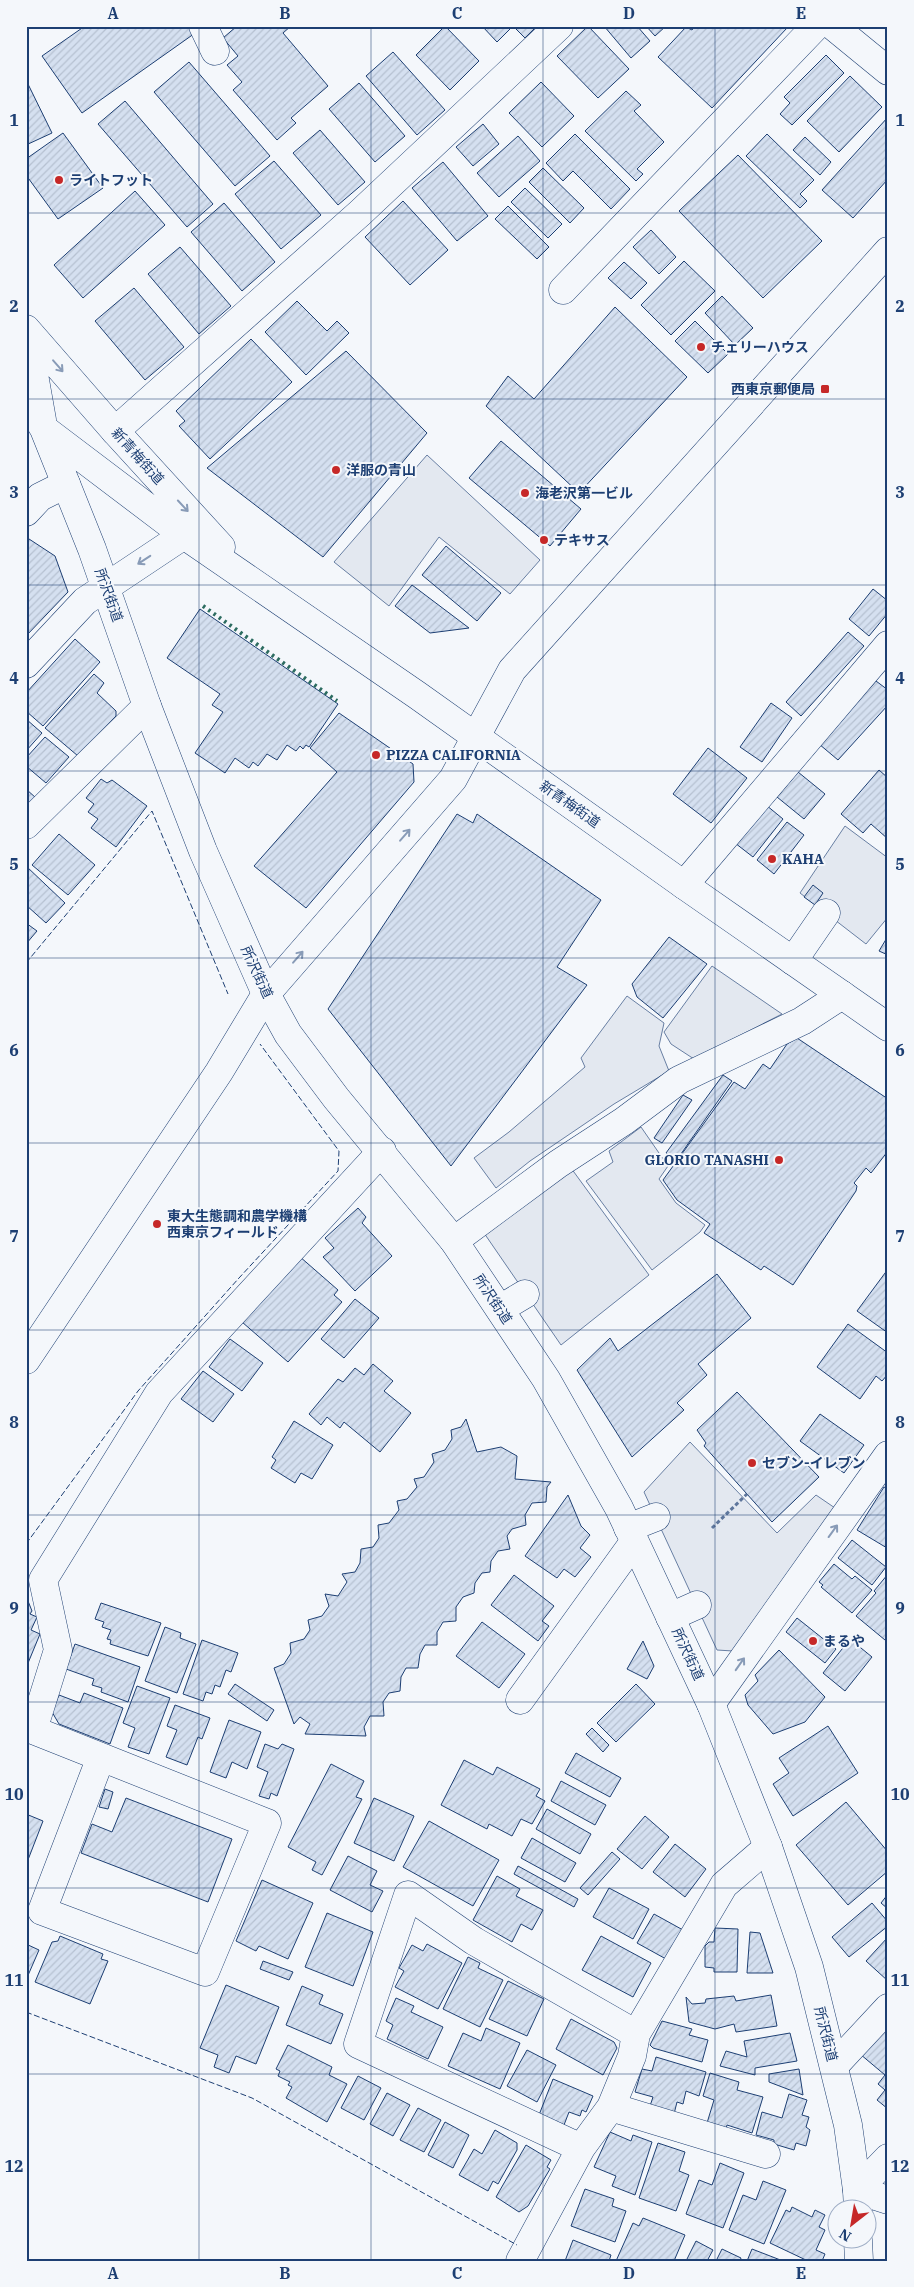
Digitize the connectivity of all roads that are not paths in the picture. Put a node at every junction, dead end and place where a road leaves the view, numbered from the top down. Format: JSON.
{"nodes":[{"id":1,"x":203,"y":26,"type":"edge"},
{"id":2,"x":559,"y":26,"type":"edge"},
{"id":3,"x":816,"y":26,"type":"edge"},
{"id":4,"x":833,"y":26,"type":"edge"},
{"id":5,"x":215,"y":51,"type":"dead end"},
{"id":6,"x":888,"y":70,"type":"edge"},
{"id":7,"x":888,"y":251,"type":"edge"},
{"id":8,"x":563,"y":290,"type":"dead end"},
{"id":9,"x":26,"y":329,"type":"edge"},
{"id":10,"x":26,"y":399,"type":"edge"},
{"id":11,"x":35,"y":422,"type":"edge"},
{"id":12,"x":115,"y":431,"type":"junction"},
{"id":13,"x":66,"y":484,"type":"junction"},
{"id":14,"x":26,"y":512,"type":"edge"},
{"id":15,"x":184,"y":535,"type":"junction"},
{"id":16,"x":252,"y":581,"type":"junction"},
{"id":17,"x":106,"y":586,"type":"junction"},
{"id":18,"x":888,"y":645,"type":"edge"},
{"id":19,"x":26,"y":664,"type":"edge"},
{"id":20,"x":148,"y":706,"type":"junction"},
{"id":21,"x":477,"y":737,"type":"junction"},
{"id":22,"x":26,"y":825,"type":"edge"},
{"id":23,"x":684,"y":885,"type":"junction"},
{"id":24,"x":826,"y":914,"type":"dead end"},
{"id":25,"x":793,"y":961,"type":"junction"},
{"id":26,"x":266,"y":994,"type":"junction"},
{"id":27,"x":842,"y":995,"type":"junction"},
{"id":28,"x":888,"y":1027,"type":"edge"},
{"id":29,"x":382,"y":1152,"type":"junction"},
{"id":30,"x":454,"y":1242,"type":"junction"},
{"id":31,"x":525,"y":1294,"type":"dead end"},
{"id":32,"x":500,"y":1309,"type":"junction"},
{"id":33,"x":26,"y":1360,"type":"edge"},
{"id":34,"x":888,"y":1455,"type":"edge"},
{"id":35,"x":656,"y":1517,"type":"dead end"},
{"id":36,"x":631,"y":1535,"type":"junction"},
{"id":37,"x":696,"y":1605,"type":"dead end"},
{"id":38,"x":670,"y":1617,"type":"junction"},
{"id":39,"x":520,"y":1700,"type":"dead end"},
{"id":40,"x":711,"y":1704,"type":"junction"},
{"id":41,"x":101,"y":1757,"type":"junction"},
{"id":42,"x":768,"y":1847,"type":"junction"},
{"id":43,"x":888,"y":2008,"type":"edge"},
{"id":44,"x":636,"y":2034,"type":"junction"},
{"id":45,"x":834,"y":2066,"type":"junction"},
{"id":46,"x":611,"y":2107,"type":"junction"},
{"id":47,"x":581,"y":2148,"type":"junction"},
{"id":48,"x":766,"y":2154,"type":"dead end"},
{"id":49,"x":888,"y":2158,"type":"edge"},
{"id":50,"x":858,"y":2200,"type":"edge"},
{"id":51,"x":520,"y":2261,"type":"edge"}],
"edges":[{"from":1,"to":5,"type":"street"},
{"from":2,"to":12,"type":"street"},
{"from":3,"to":8,"type":"street"},
{"from":4,"to":6,"type":"street"},
{"from":7,"to":21,"type":"street"},
{"from":9,"to":11,"type":"street","name":"所沢街道"},
{"from":9,"to":12,"type":"street","name":"新青梅街道","one_way":true},
{"from":10,"to":11,"type":"street","name":"所沢街道"},
{"from":11,"to":13,"type":"street","name":"所沢街道"},
{"from":11,"to":15,"type":"street","name":"新青梅街道"},
{"from":12,"to":16,"type":"street","name":"新青梅街道","one_way":true},
{"from":13,"to":14,"type":"street"},
{"from":13,"to":17,"type":"street","name":"所沢街道"},
{"from":15,"to":16,"type":"street","name":"新青梅街道"},
{"from":15,"to":17,"type":"street","one_way":true},
{"from":16,"to":21,"type":"street","name":"新青梅街道"},
{"from":17,"to":19,"type":"street"},
{"from":17,"to":20,"type":"street","name":"所沢街道"},
{"from":18,"to":23,"type":"street"},
{"from":20,"to":22,"type":"street"},
{"from":20,"to":26,"type":"street","name":"所沢街道"},
{"from":21,"to":23,"type":"street","name":"新青梅街道"},
{"from":26,"to":21,"type":"street","one_way":true},
{"from":23,"to":25,"type":"street","name":"新青梅街道"},
{"from":24,"to":25,"type":"street"},
{"from":25,"to":27,"type":"street","name":"新青梅街道"},
{"from":26,"to":29,"type":"street","name":"所沢街道"},
{"from":26,"to":33,"type":"street"},
{"from":27,"to":28,"type":"street","name":"新青梅街道"},
{"from":27,"to":30,"type":"street"},
{"from":29,"to":30,"type":"street","name":"所沢街道"},
{"from":29,"to":41,"type":"street"},
{"from":30,"to":32,"type":"street","name":"所沢街道"},
{"from":31,"to":32,"type":"street"},
{"from":32,"to":36,"type":"street","name":"所沢街道"},
{"from":40,"to":34,"type":"street","one_way":true},
{"from":35,"to":36,"type":"street"},
{"from":36,"to":38,"type":"street","name":"所沢街道"},
{"from":36,"to":39,"type":"street"},
{"from":37,"to":38,"type":"street"},
{"from":38,"to":40,"type":"street","name":"所沢街道"},
{"from":40,"to":42,"type":"street","name":"所沢街道"},
{"from":41,"to":41,"type":"street"},
{"from":42,"to":44,"type":"street"},
{"from":42,"to":45,"type":"street","name":"所沢街道"},
{"from":43,"to":45,"type":"street"},
{"from":44,"to":46,"type":"street"},
{"from":44,"to":47,"type":"street"},
{"from":45,"to":50,"type":"street","name":"所沢街道"},
{"from":46,"to":47,"type":"street"},
{"from":46,"to":48,"type":"street"},
{"from":47,"to":51,"type":"street"},
{"from":49,"to":50,"type":"street"}]}
